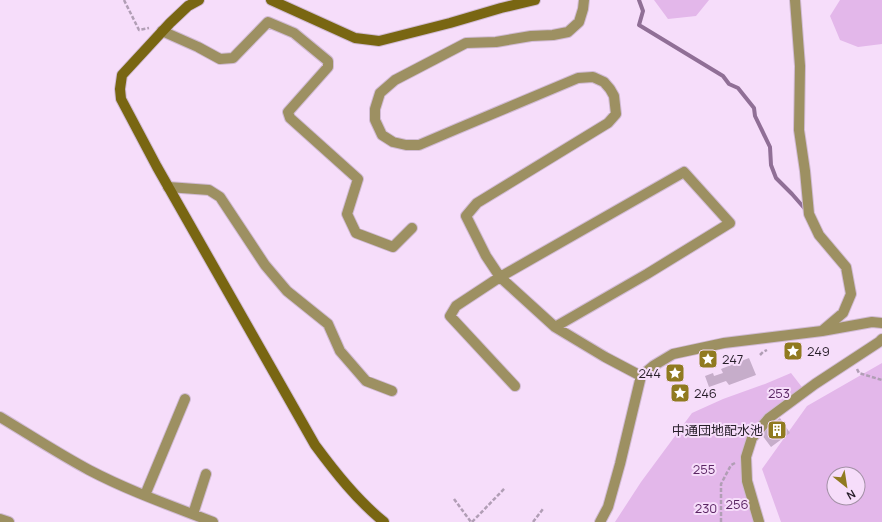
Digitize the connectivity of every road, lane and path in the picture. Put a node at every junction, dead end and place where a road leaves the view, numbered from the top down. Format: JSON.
{"nodes":[{"id":1,"x":124,"y":0,"type":"edge"},
{"id":2,"x":198,"y":0,"type":"edge"},
{"id":3,"x":271,"y":0,"type":"edge"},
{"id":4,"x":535,"y":0,"type":"edge"},
{"id":5,"x":584,"y":0,"type":"edge"},
{"id":6,"x":795,"y":0,"type":"edge"},
{"id":7,"x":170,"y":22,"type":"junction"},
{"id":8,"x":162,"y":31,"type":"junction"},
{"id":9,"x":168,"y":187,"type":"junction"},
{"id":10,"x":412,"y":228,"type":"dead end"},
{"id":11,"x":500,"y":277,"type":"junction"},
{"id":12,"x":882,"y":322,"type":"edge"},
{"id":13,"x":555,"y":328,"type":"junction"},
{"id":14,"x":822,"y":331,"type":"junction"},
{"id":15,"x":882,"y":339,"type":"edge"},
{"id":16,"x":851,"y":360,"type":"junction"},
{"id":17,"x":641,"y":376,"type":"junction"},
{"id":18,"x":882,"y":380,"type":"edge"},
{"id":19,"x":514,"y":386,"type":"dead end"},
{"id":20,"x":392,"y":391,"type":"dead end"},
{"id":21,"x":185,"y":400,"type":"dead end"},
{"id":22,"x":0,"y":417,"type":"edge"},
{"id":23,"x":746,"y":458,"type":"junction"},
{"id":24,"x":206,"y":474,"type":"dead end"},
{"id":25,"x":505,"y":488,"type":"dead end"},
{"id":26,"x":145,"y":496,"type":"junction"},
{"id":27,"x":454,"y":499,"type":"dead end"},
{"id":28,"x":543,"y":509,"type":"dead end"},
{"id":29,"x":193,"y":514,"type":"junction"},
{"id":30,"x":0,"y":519,"type":"edge"},
{"id":31,"x":9,"y":522,"type":"edge"},
{"id":32,"x":213,"y":522,"type":"edge"},
{"id":33,"x":384,"y":522,"type":"edge"},
{"id":34,"x":471,"y":522,"type":"edge"},
{"id":35,"x":534,"y":522,"type":"edge"},
{"id":36,"x":600,"y":522,"type":"edge"},
{"id":37,"x":721,"y":522,"type":"edge"},
{"id":38,"x":759,"y":522,"type":"edge"}],
"edges":[{"from":1,"to":7,"type":"path"},
{"from":2,"to":7,"type":"street"},
{"from":3,"to":4,"type":"street"},
{"from":5,"to":11,"type":"street"},
{"from":6,"to":14,"type":"street"},
{"from":7,"to":8,"type":"street"},
{"from":8,"to":9,"type":"street"},
{"from":8,"to":10,"type":"street"},
{"from":9,"to":20,"type":"street"},
{"from":9,"to":33,"type":"street"},
{"from":11,"to":13,"type":"street"},
{"from":11,"to":13,"type":"street"},
{"from":11,"to":19,"type":"street"},
{"from":12,"to":14,"type":"street"},
{"from":13,"to":17,"type":"street"},
{"from":14,"to":17,"type":"street"},
{"from":15,"to":16,"type":"street"},
{"from":16,"to":18,"type":"path"},
{"from":16,"to":23,"type":"street"},
{"from":17,"to":36,"type":"street"},
{"from":21,"to":26,"type":"street"},
{"from":22,"to":26,"type":"street"},
{"from":23,"to":37,"type":"path"},
{"from":23,"to":38,"type":"street"},
{"from":24,"to":29,"type":"street"},
{"from":25,"to":34,"type":"path"},
{"from":26,"to":29,"type":"street"},
{"from":27,"to":34,"type":"path"},
{"from":28,"to":35,"type":"path"},
{"from":29,"to":32,"type":"street"},
{"from":30,"to":31,"type":"street"}]}
